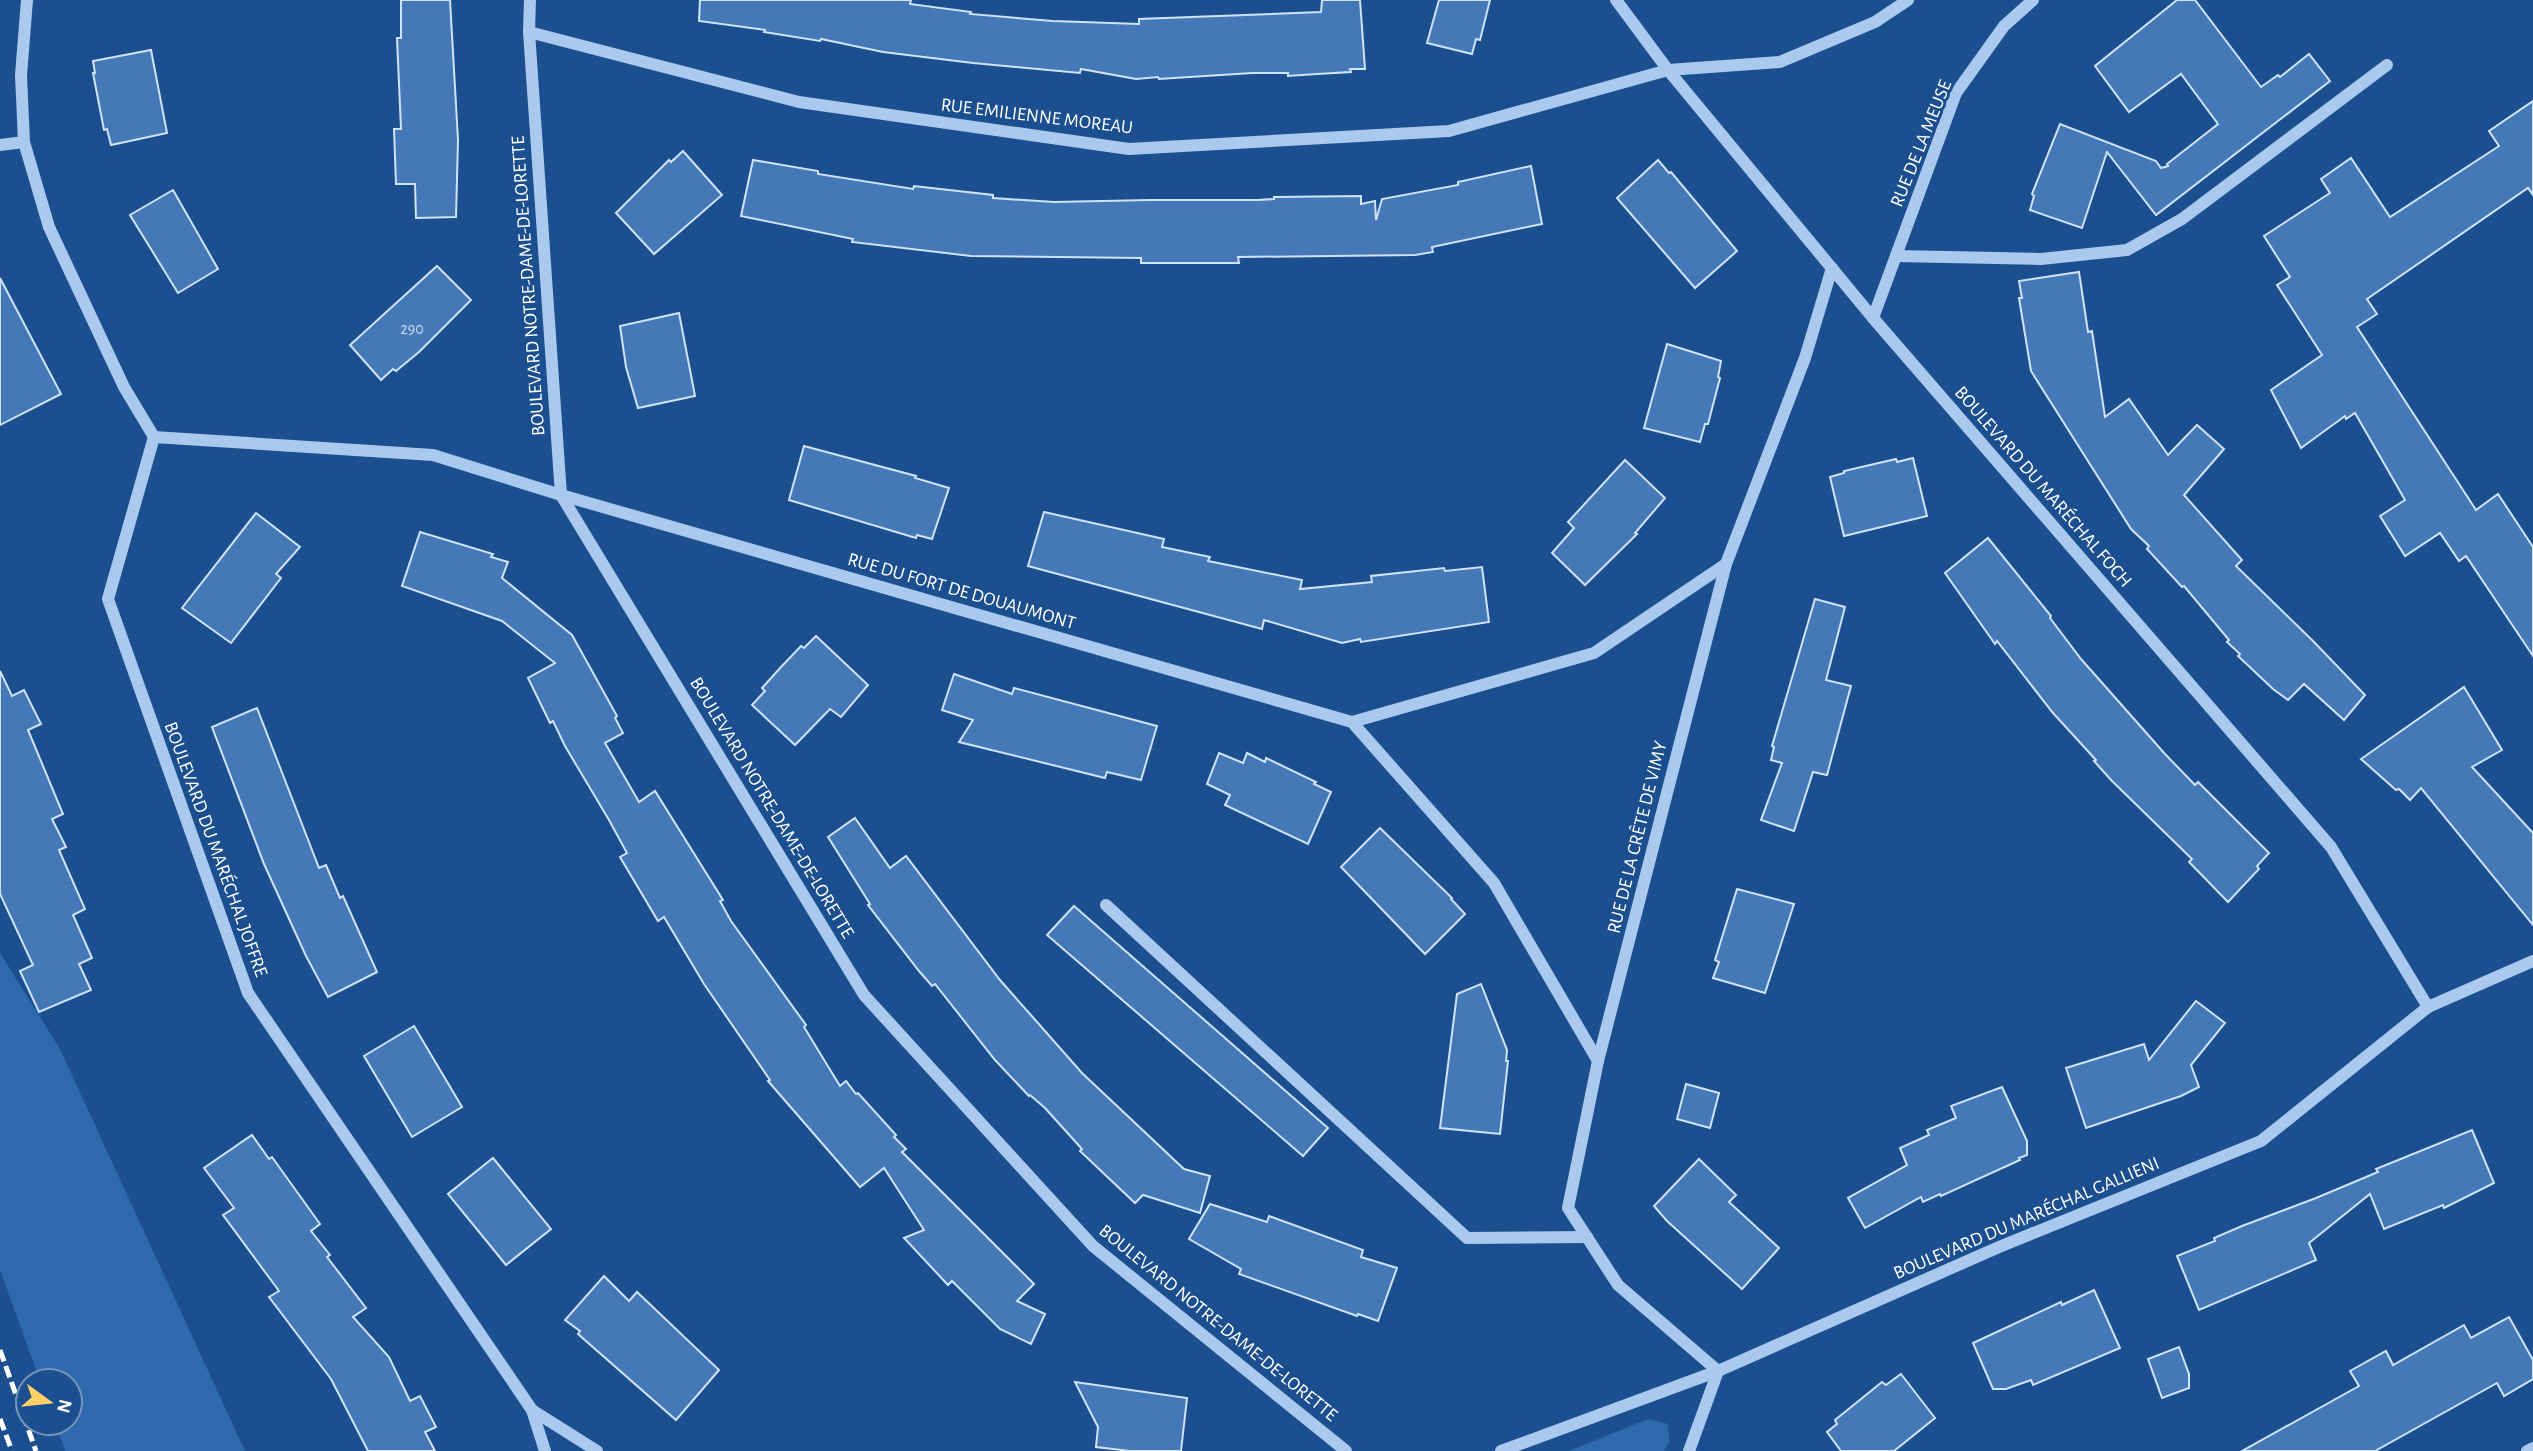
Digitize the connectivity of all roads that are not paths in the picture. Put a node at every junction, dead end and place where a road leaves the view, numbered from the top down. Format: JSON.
{"nodes":[{"id":1,"x":27,"y":0,"type":"edge"},
{"id":2,"x":530,"y":0,"type":"edge"},
{"id":3,"x":1616,"y":0,"type":"edge"},
{"id":4,"x":1908,"y":0,"type":"edge"},
{"id":5,"x":2033,"y":0,"type":"edge"},
{"id":6,"x":529,"y":32,"type":"junction"},
{"id":7,"x":2387,"y":65,"type":"dead end"},
{"id":8,"x":1668,"y":70,"type":"junction"},
{"id":9,"x":24,"y":142,"type":"junction"},
{"id":10,"x":0,"y":145,"type":"edge"},
{"id":11,"x":1896,"y":256,"type":"junction"},
{"id":12,"x":1832,"y":268,"type":"junction"},
{"id":13,"x":1873,"y":318,"type":"junction"},
{"id":14,"x":154,"y":437,"type":"junction"},
{"id":15,"x":561,"y":495,"type":"junction"},
{"id":16,"x":1727,"y":564,"type":"junction"},
{"id":17,"x":1352,"y":722,"type":"junction"},
{"id":18,"x":1106,"y":905,"type":"dead end"},
{"id":19,"x":2533,"y":961,"type":"edge"},
{"id":20,"x":2428,"y":1007,"type":"junction"},
{"id":21,"x":1598,"y":1061,"type":"junction"},
{"id":22,"x":1587,"y":1237,"type":"junction"},
{"id":23,"x":1718,"y":1371,"type":"junction"},
{"id":24,"x":532,"y":1410,"type":"junction"},
{"id":25,"x":2533,"y":1448,"type":"edge"},
{"id":26,"x":545,"y":1451,"type":"edge"},
{"id":27,"x":597,"y":1451,"type":"edge"},
{"id":28,"x":1346,"y":1451,"type":"edge"},
{"id":29,"x":1501,"y":1451,"type":"edge"},
{"id":30,"x":1689,"y":1451,"type":"edge"},
{"id":31,"x":2527,"y":1451,"type":"edge"}],
"edges":[{"from":1,"to":9,"type":"street"},
{"from":2,"to":6,"type":"street","name":"BOULEVARD NOTRE-DAME-DE-LORETTE"},
{"from":3,"to":8,"type":"street","name":"BOULEVARD DU MARÉCHAL FOCH"},
{"from":4,"to":8,"type":"street"},
{"from":5,"to":11,"type":"street","name":"RUE DE LA MEUSE"},
{"from":6,"to":8,"type":"street","name":"RUE EMILIENNE MOREAU"},
{"from":6,"to":15,"type":"street","name":"BOULEVARD NOTRE-DAME-DE-LORETTE"},
{"from":7,"to":11,"type":"street"},
{"from":8,"to":12,"type":"street","name":"BOULEVARD DU MARÉCHAL FOCH"},
{"from":9,"to":10,"type":"street"},
{"from":9,"to":14,"type":"street"},
{"from":11,"to":13,"type":"street","name":"RUE DE LA MEUSE"},
{"from":12,"to":13,"type":"street","name":"BOULEVARD DU MARÉCHAL FOCH"},
{"from":12,"to":16,"type":"street","name":"RUE DE LA CRÊTE DE VIMY"},
{"from":13,"to":20,"type":"street","name":"BOULEVARD DU MARÉCHAL FOCH"},
{"from":14,"to":15,"type":"street"},
{"from":14,"to":24,"type":"street","name":"BOULEVARD DU MARÉCHAL JOFFRE"},
{"from":15,"to":17,"type":"street","name":"RUE DU FORT DE DOUAUMONT"},
{"from":15,"to":28,"type":"street","name":"BOULEVARD NOTRE-DAME-DE-LORETTE"},
{"from":16,"to":17,"type":"street"},
{"from":16,"to":21,"type":"street","name":"RUE DE LA CRÊTE DE VIMY"},
{"from":17,"to":21,"type":"street"},
{"from":18,"to":22,"type":"street"},
{"from":19,"to":20,"type":"street","name":"BOULEVARD DU MARÉCHAL GALLIENI"},
{"from":20,"to":23,"type":"street","name":"BOULEVARD DU MARÉCHAL GALLIENI"},
{"from":21,"to":22,"type":"street","name":"RUE DE LA CRÊTE DE VIMY"},
{"from":22,"to":23,"type":"street","name":"RUE DE LA CRÊTE DE VIMY"},
{"from":23,"to":29,"type":"street","name":"BOULEVARD DU MARÉCHAL GALLIENI"},
{"from":23,"to":30,"type":"street"},
{"from":24,"to":26,"type":"street","name":"BOULEVARD DU MARÉCHAL JOFFRE"},
{"from":24,"to":27,"type":"street","name":"BOULEVARD DU MARÉCHAL JOFFRE"},
{"from":25,"to":31,"type":"street"}]}
